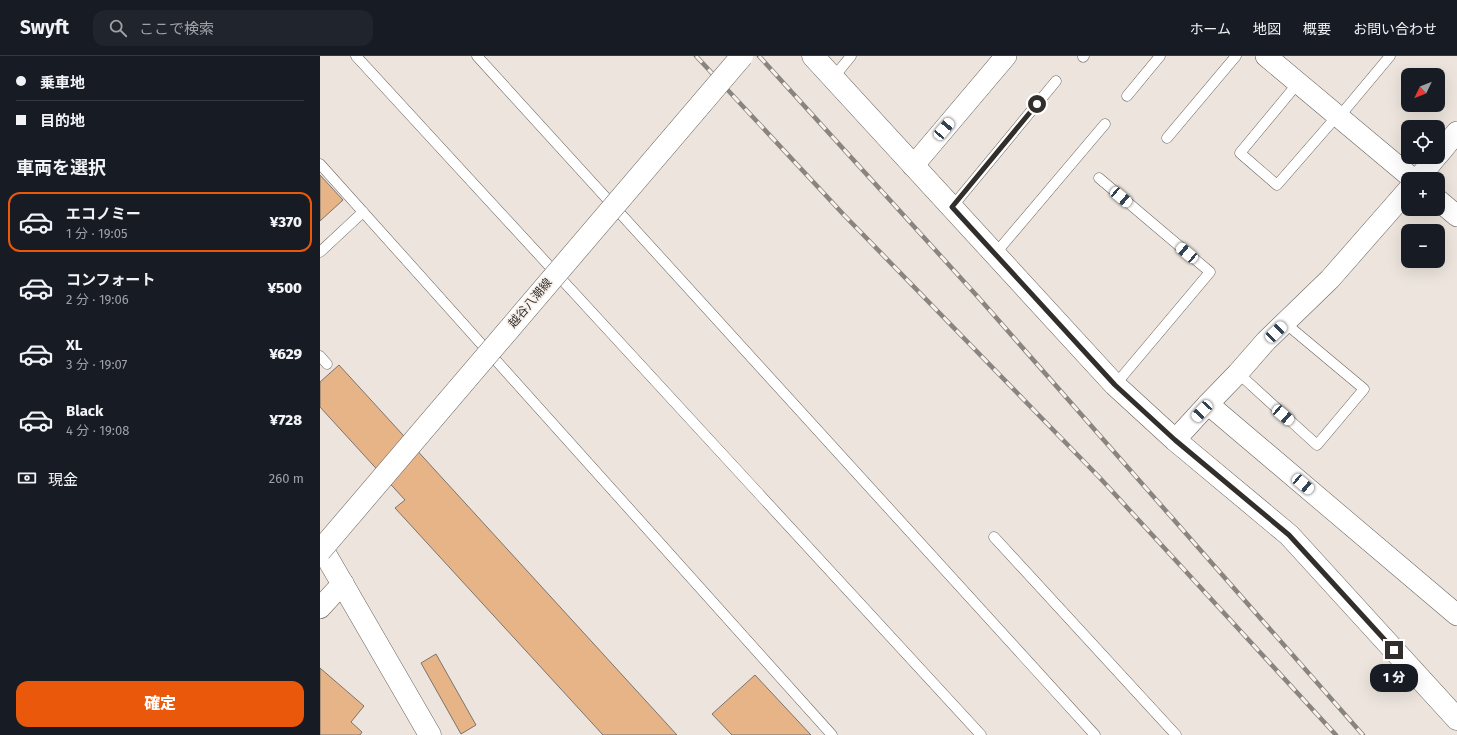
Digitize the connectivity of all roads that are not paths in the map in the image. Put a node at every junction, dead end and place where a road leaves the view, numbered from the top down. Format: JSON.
{"nodes":[{"id":1,"x":356,"y":56,"type":"edge"},
{"id":2,"x":477,"y":56,"type":"edge"},
{"id":3,"x":742,"y":56,"type":"edge"},
{"id":4,"x":813,"y":56,"type":"edge"},
{"id":5,"x":851,"y":56,"type":"edge"},
{"id":6,"x":1006,"y":56,"type":"edge"},
{"id":7,"x":1160,"y":56,"type":"edge"},
{"id":8,"x":1236,"y":56,"type":"edge"},
{"id":9,"x":1266,"y":56,"type":"edge"},
{"id":10,"x":1390,"y":56,"type":"edge"},
{"id":11,"x":832,"y":78,"type":"junction"},
{"id":12,"x":1056,"y":81,"type":"dead end"},
{"id":13,"x":1298,"y":83,"type":"junction"},
{"id":14,"x":1127,"y":96,"type":"dead end"},
{"id":15,"x":1338,"y":116,"type":"junction"},
{"id":16,"x":1105,"y":124,"type":"dead end"},
{"id":17,"x":1457,"y":132,"type":"edge"},
{"id":18,"x":1167,"y":138,"type":"dead end"},
{"id":19,"x":1445,"y":146,"type":"edge"},
{"id":20,"x":320,"y":164,"type":"edge"},
{"id":21,"x":1430,"y":164,"type":"edge"},
{"id":22,"x":914,"y":166,"type":"junction"},
{"id":23,"x":1405,"y":172,"type":"edge"},
{"id":24,"x":1424,"y":172,"type":"edge"},
{"id":25,"x":1099,"y":178,"type":"dead end"},
{"id":26,"x":1401,"y":198,"type":"edge"},
{"id":27,"x":1445,"y":206,"type":"edge"},
{"id":28,"x":952,"y":207,"type":"junction"},
{"id":29,"x":363,"y":212,"type":"junction"},
{"id":30,"x":1457,"y":216,"type":"edge"},
{"id":31,"x":320,"y":252,"type":"edge"},
{"id":32,"x":995,"y":254,"type":"junction"},
{"id":33,"x":1285,"y":323,"type":"junction"},
{"id":34,"x":320,"y":356,"type":"edge"},
{"id":35,"x":327,"y":364,"type":"dead end"},
{"id":36,"x":1238,"y":374,"type":"junction"},
{"id":37,"x":1115,"y":385,"type":"junction"},
{"id":38,"x":1208,"y":404,"type":"junction"},
{"id":39,"x":1175,"y":440,"type":"junction"},
{"id":40,"x":994,"y":537,"type":"dead end"},
{"id":41,"x":320,"y":545,"type":"edge"},
{"id":42,"x":320,"y":551,"type":"edge"},
{"id":43,"x":343,"y":583,"type":"junction"},
{"id":44,"x":320,"y":608,"type":"edge"},
{"id":45,"x":1457,"y":614,"type":"edge"},
{"id":46,"x":1457,"y":720,"type":"edge"},
{"id":47,"x":430,"y":735,"type":"edge"},
{"id":48,"x":832,"y":735,"type":"edge"},
{"id":49,"x":981,"y":735,"type":"edge"},
{"id":50,"x":1094,"y":735,"type":"edge"},
{"id":51,"x":1176,"y":735,"type":"edge"}],
"edges":[{"from":1,"to":49,"type":"lane"},
{"from":2,"to":50,"type":"lane"},
{"from":3,"to":42,"type":"street","name":"越谷八潮線","bridge":true},
{"from":4,"to":11,"type":"street"},
{"from":5,"to":11,"type":"lane"},
{"from":6,"to":22,"type":"street"},
{"from":7,"to":14,"type":"lane"},
{"from":8,"to":18,"type":"lane"},
{"from":9,"to":13,"type":"street"},
{"from":10,"to":15,"type":"lane"},
{"from":11,"to":22,"type":"street"},
{"from":12,"to":28,"type":"lane"},
{"from":13,"to":15,"type":"street"},
{"from":13,"to":15,"type":"lane"},
{"from":15,"to":23,"type":"street"},
{"from":16,"to":32,"type":"lane"},
{"from":17,"to":19,"type":"street"},
{"from":20,"to":29,"type":"lane"},
{"from":21,"to":24,"type":"street"},
{"from":22,"to":28,"type":"street"},
{"from":25,"to":37,"type":"lane"},
{"from":26,"to":33,"type":"street"},
{"from":27,"to":30,"type":"street"},
{"from":28,"to":32,"type":"street"},
{"from":29,"to":31,"type":"lane"},
{"from":29,"to":48,"type":"lane"},
{"from":32,"to":37,"type":"street"},
{"from":33,"to":36,"type":"street"},
{"from":33,"to":36,"type":"lane"},
{"from":34,"to":35,"type":"lane"},
{"from":36,"to":38,"type":"street"},
{"from":37,"to":39,"type":"street"},
{"from":38,"to":39,"type":"street"},
{"from":38,"to":45,"type":"street"},
{"from":39,"to":46,"type":"street"},
{"from":40,"to":51,"type":"lane"},
{"from":41,"to":43,"type":"street"},
{"from":43,"to":44,"type":"street"},
{"from":43,"to":47,"type":"street"}]}
